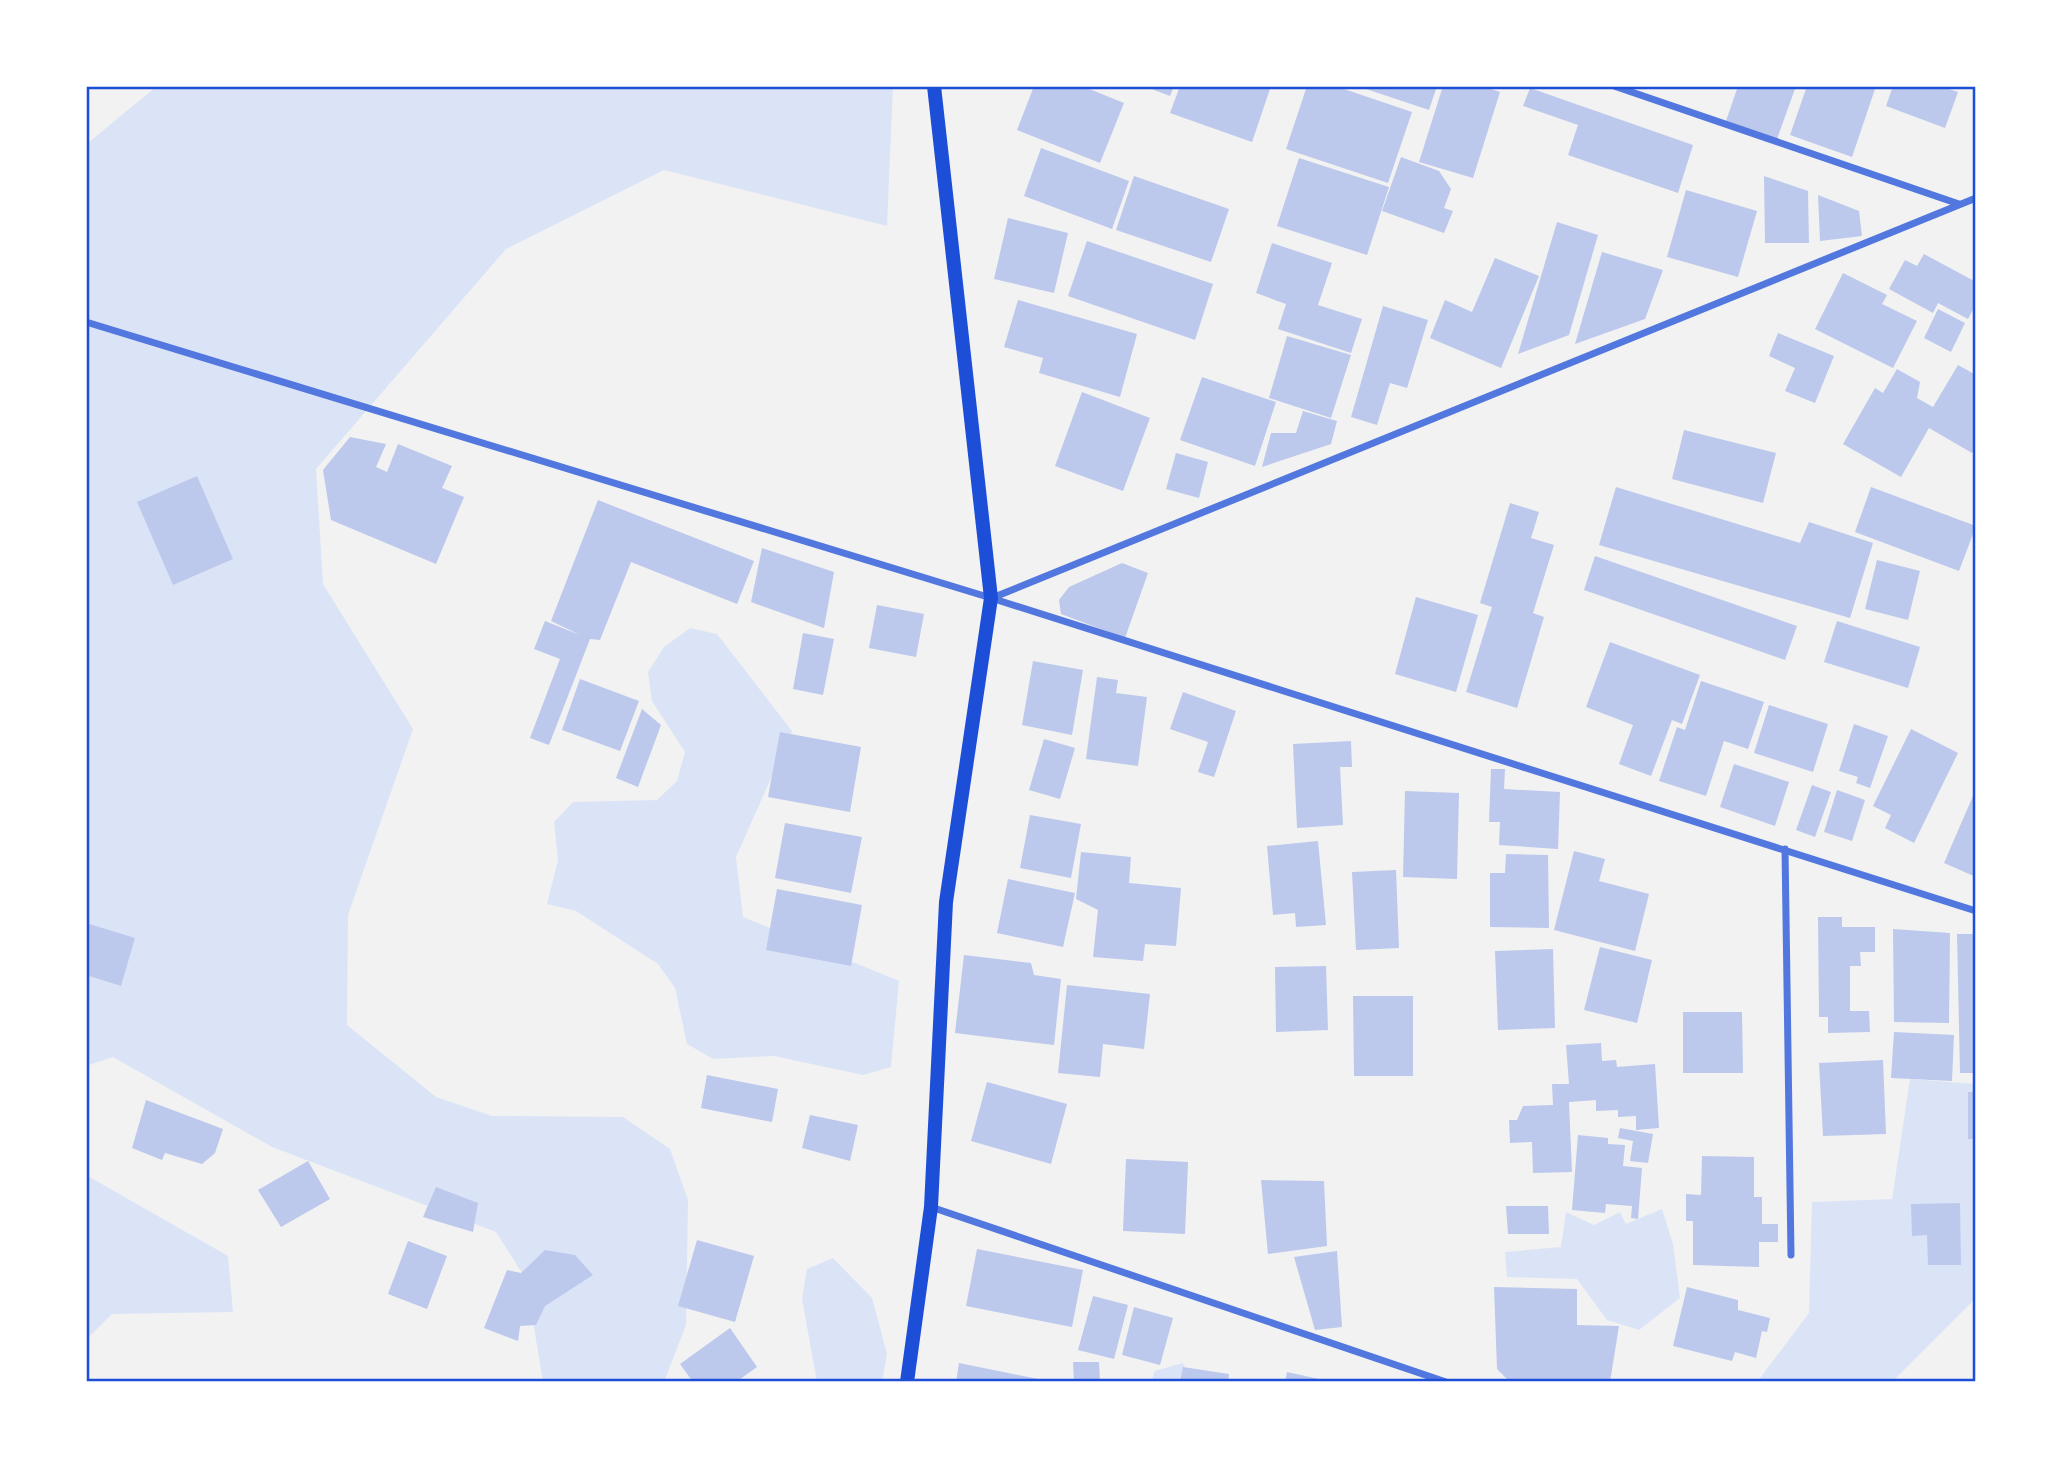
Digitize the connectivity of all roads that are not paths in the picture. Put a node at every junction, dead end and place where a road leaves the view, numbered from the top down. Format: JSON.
{"nodes":[{"id":1,"x":934,"y":86,"type":"edge"},
{"id":2,"x":1614,"y":86,"type":"edge"},
{"id":3,"x":1976,"y":198,"type":"edge"},
{"id":4,"x":1959,"y":204,"type":"junction"},
{"id":5,"x":86,"y":322,"type":"edge"},
{"id":6,"x":991,"y":598,"type":"junction"},
{"id":7,"x":1785,"y":849,"type":"junction"},
{"id":8,"x":1976,"y":911,"type":"edge"},
{"id":9,"x":931,"y":1207,"type":"junction"},
{"id":10,"x":1791,"y":1255,"type":"dead end"},
{"id":11,"x":907,"y":1382,"type":"edge"},
{"id":12,"x":1446,"y":1382,"type":"edge"}],
"edges":[{"from":1,"to":6,"type":"main road"},
{"from":2,"to":4,"type":"street"},
{"from":3,"to":4,"type":"street"},
{"from":4,"to":6,"type":"street"},
{"from":5,"to":6,"type":"street"},
{"from":6,"to":7,"type":"street"},
{"from":6,"to":9,"type":"main road"},
{"from":7,"to":8,"type":"street"},
{"from":7,"to":10,"type":"street"},
{"from":9,"to":11,"type":"main road"},
{"from":9,"to":12,"type":"street"}]}
